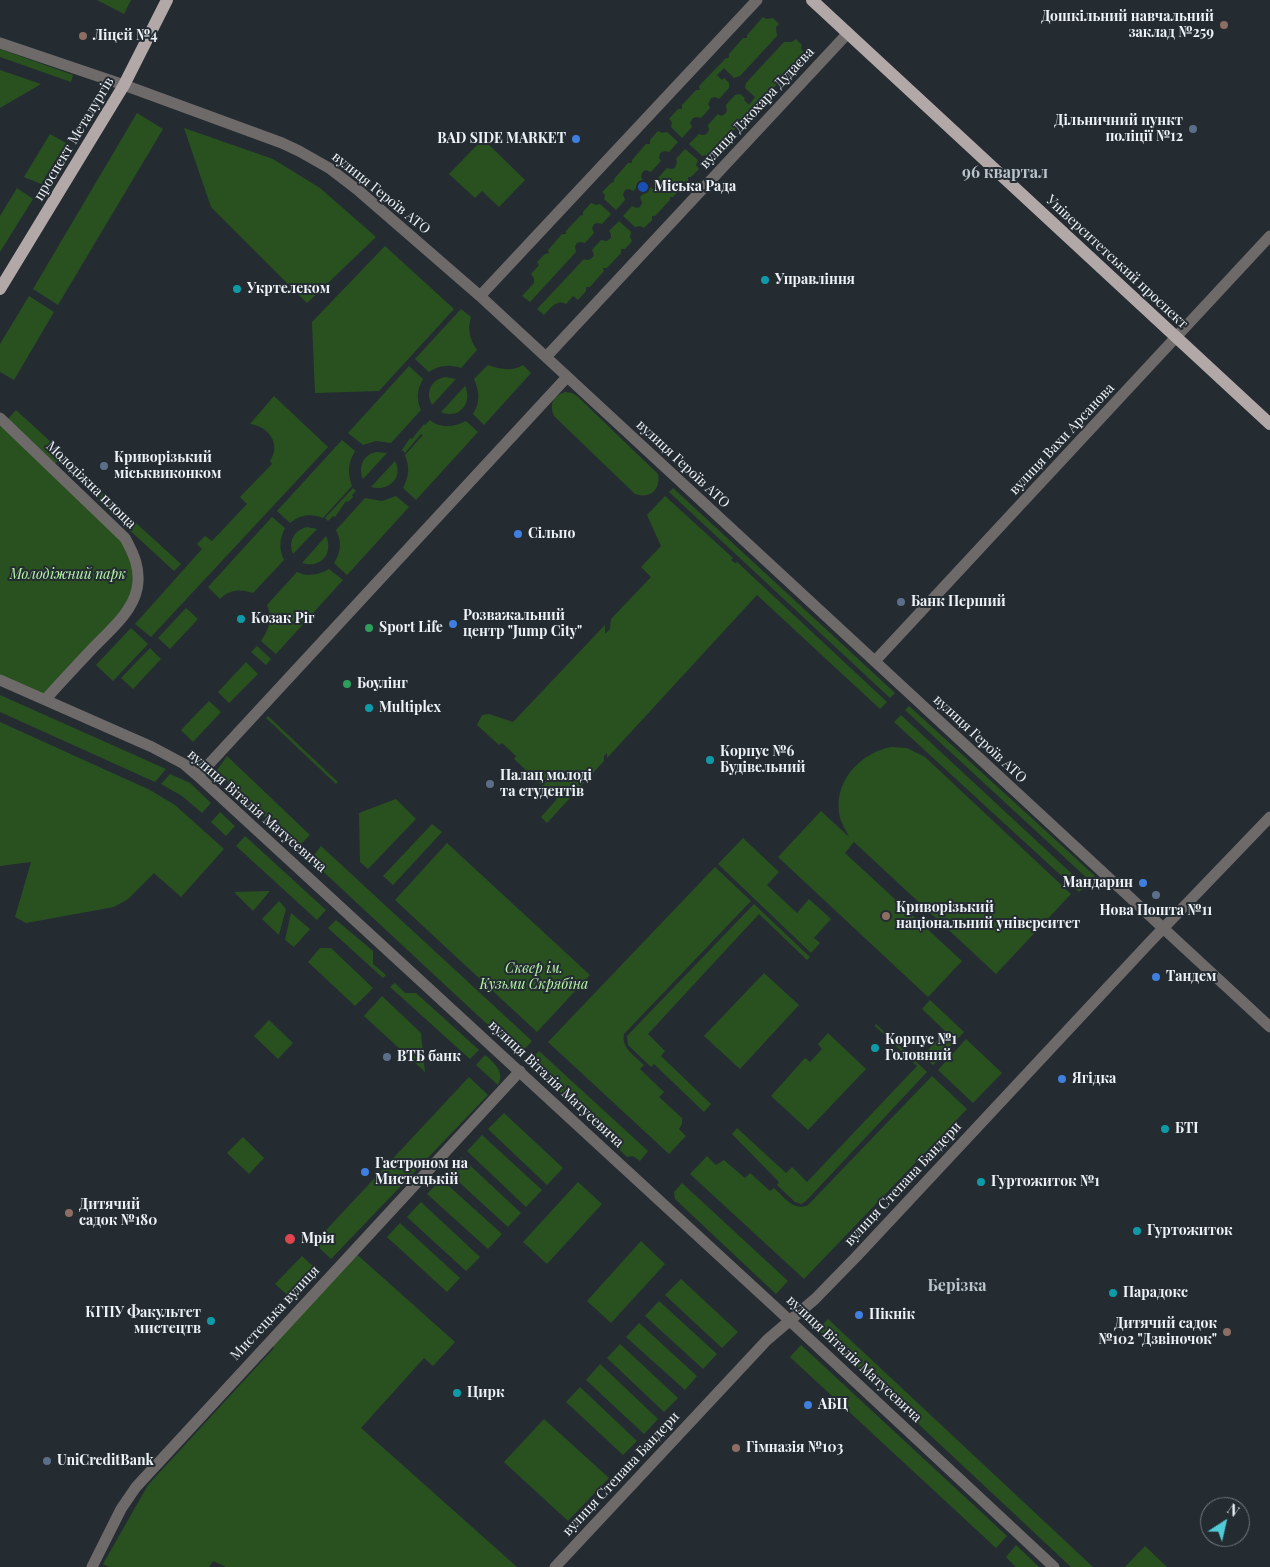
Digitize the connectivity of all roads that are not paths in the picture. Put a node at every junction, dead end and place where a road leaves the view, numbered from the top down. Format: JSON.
{"nodes":[{"id":1,"x":167,"y":0,"type":"edge"},
{"id":2,"x":757,"y":0,"type":"edge"},
{"id":3,"x":815,"y":1,"type":"edge"},
{"id":4,"x":848,"y":34,"type":"junction"},
{"id":5,"x":0,"y":43,"type":"edge"},
{"id":6,"x":124,"y":85,"type":"junction"},
{"id":7,"x":1270,"y":236,"type":"edge"},
{"id":8,"x":0,"y":289,"type":"edge"},
{"id":9,"x":480,"y":296,"type":"junction"},
{"id":10,"x":1176,"y":337,"type":"junction"},
{"id":11,"x":546,"y":357,"type":"junction"},
{"id":12,"x":567,"y":377,"type":"junction"},
{"id":13,"x":0,"y":418,"type":"edge"},
{"id":14,"x":1270,"y":424,"type":"edge"},
{"id":15,"x":875,"y":661,"type":"junction"},
{"id":16,"x":0,"y":680,"type":"edge"},
{"id":17,"x":45,"y":700,"type":"junction"},
{"id":18,"x":198,"y":776,"type":"junction"},
{"id":19,"x":1270,"y":817,"type":"edge"},
{"id":20,"x":1163,"y":929,"type":"junction"},
{"id":21,"x":1270,"y":1027,"type":"edge"},
{"id":22,"x":520,"y":1071,"type":"junction"},
{"id":23,"x":790,"y":1321,"type":"junction"},
{"id":24,"x":92,"y":1567,"type":"edge"},
{"id":25,"x":555,"y":1567,"type":"edge"},
{"id":26,"x":1054,"y":1567,"type":"edge"}],
"edges":[{"from":1,"to":6,"type":"main road","name":"проспект Металургів"},
{"from":2,"to":9,"type":"street"},
{"from":3,"to":4,"type":"main road","name":"Університетський проспект"},
{"from":4,"to":10,"type":"main road","name":"Університетський проспект"},
{"from":4,"to":11,"type":"street","name":"вулиця Джохара Дудаєва"},
{"from":5,"to":6,"type":"street","name":"вулиця Героїв АТО"},
{"from":6,"to":8,"type":"main road","name":"проспект Металургів"},
{"from":6,"to":9,"type":"street","name":"вулиця Героїв АТО"},
{"from":7,"to":10,"type":"street","name":"вулиця Вахи Арсанова"},
{"from":9,"to":11,"type":"street","name":"вулиця Героїв АТО"},
{"from":10,"to":14,"type":"main road","name":"Університетський проспект"},
{"from":10,"to":15,"type":"street","name":"вулиця Вахи Арсанова"},
{"from":11,"to":12,"type":"street","name":"вулиця Героїв АТО"},
{"from":12,"to":15,"type":"street","name":"вулиця Героїв АТО"},
{"from":12,"to":18,"type":"street"},
{"from":13,"to":17,"type":"street","name":"Молодіжна площа"},
{"from":15,"to":20,"type":"street","name":"вулиця Героїв АТО"},
{"from":16,"to":17,"type":"street","name":"вулиця Віталія Матусевича"},
{"from":17,"to":18,"type":"street","name":"вулиця Віталія Матусевича"},
{"from":18,"to":22,"type":"street","name":"вулиця Віталія Матусевича"},
{"from":19,"to":20,"type":"street","name":"вулиця Степана Бандери"},
{"from":20,"to":21,"type":"street","name":"вулиця Героїв АТО"},
{"from":20,"to":23,"type":"street","name":"вулиця Степана Бандери"},
{"from":22,"to":23,"type":"street","name":"вулиця Віталія Матусевича"},
{"from":22,"to":24,"type":"street","name":"Мистецька вулиця"},
{"from":23,"to":25,"type":"street","name":"вулиця Степана Бандери"},
{"from":23,"to":26,"type":"street","name":"вулиця Віталія Матусевича"}]}
